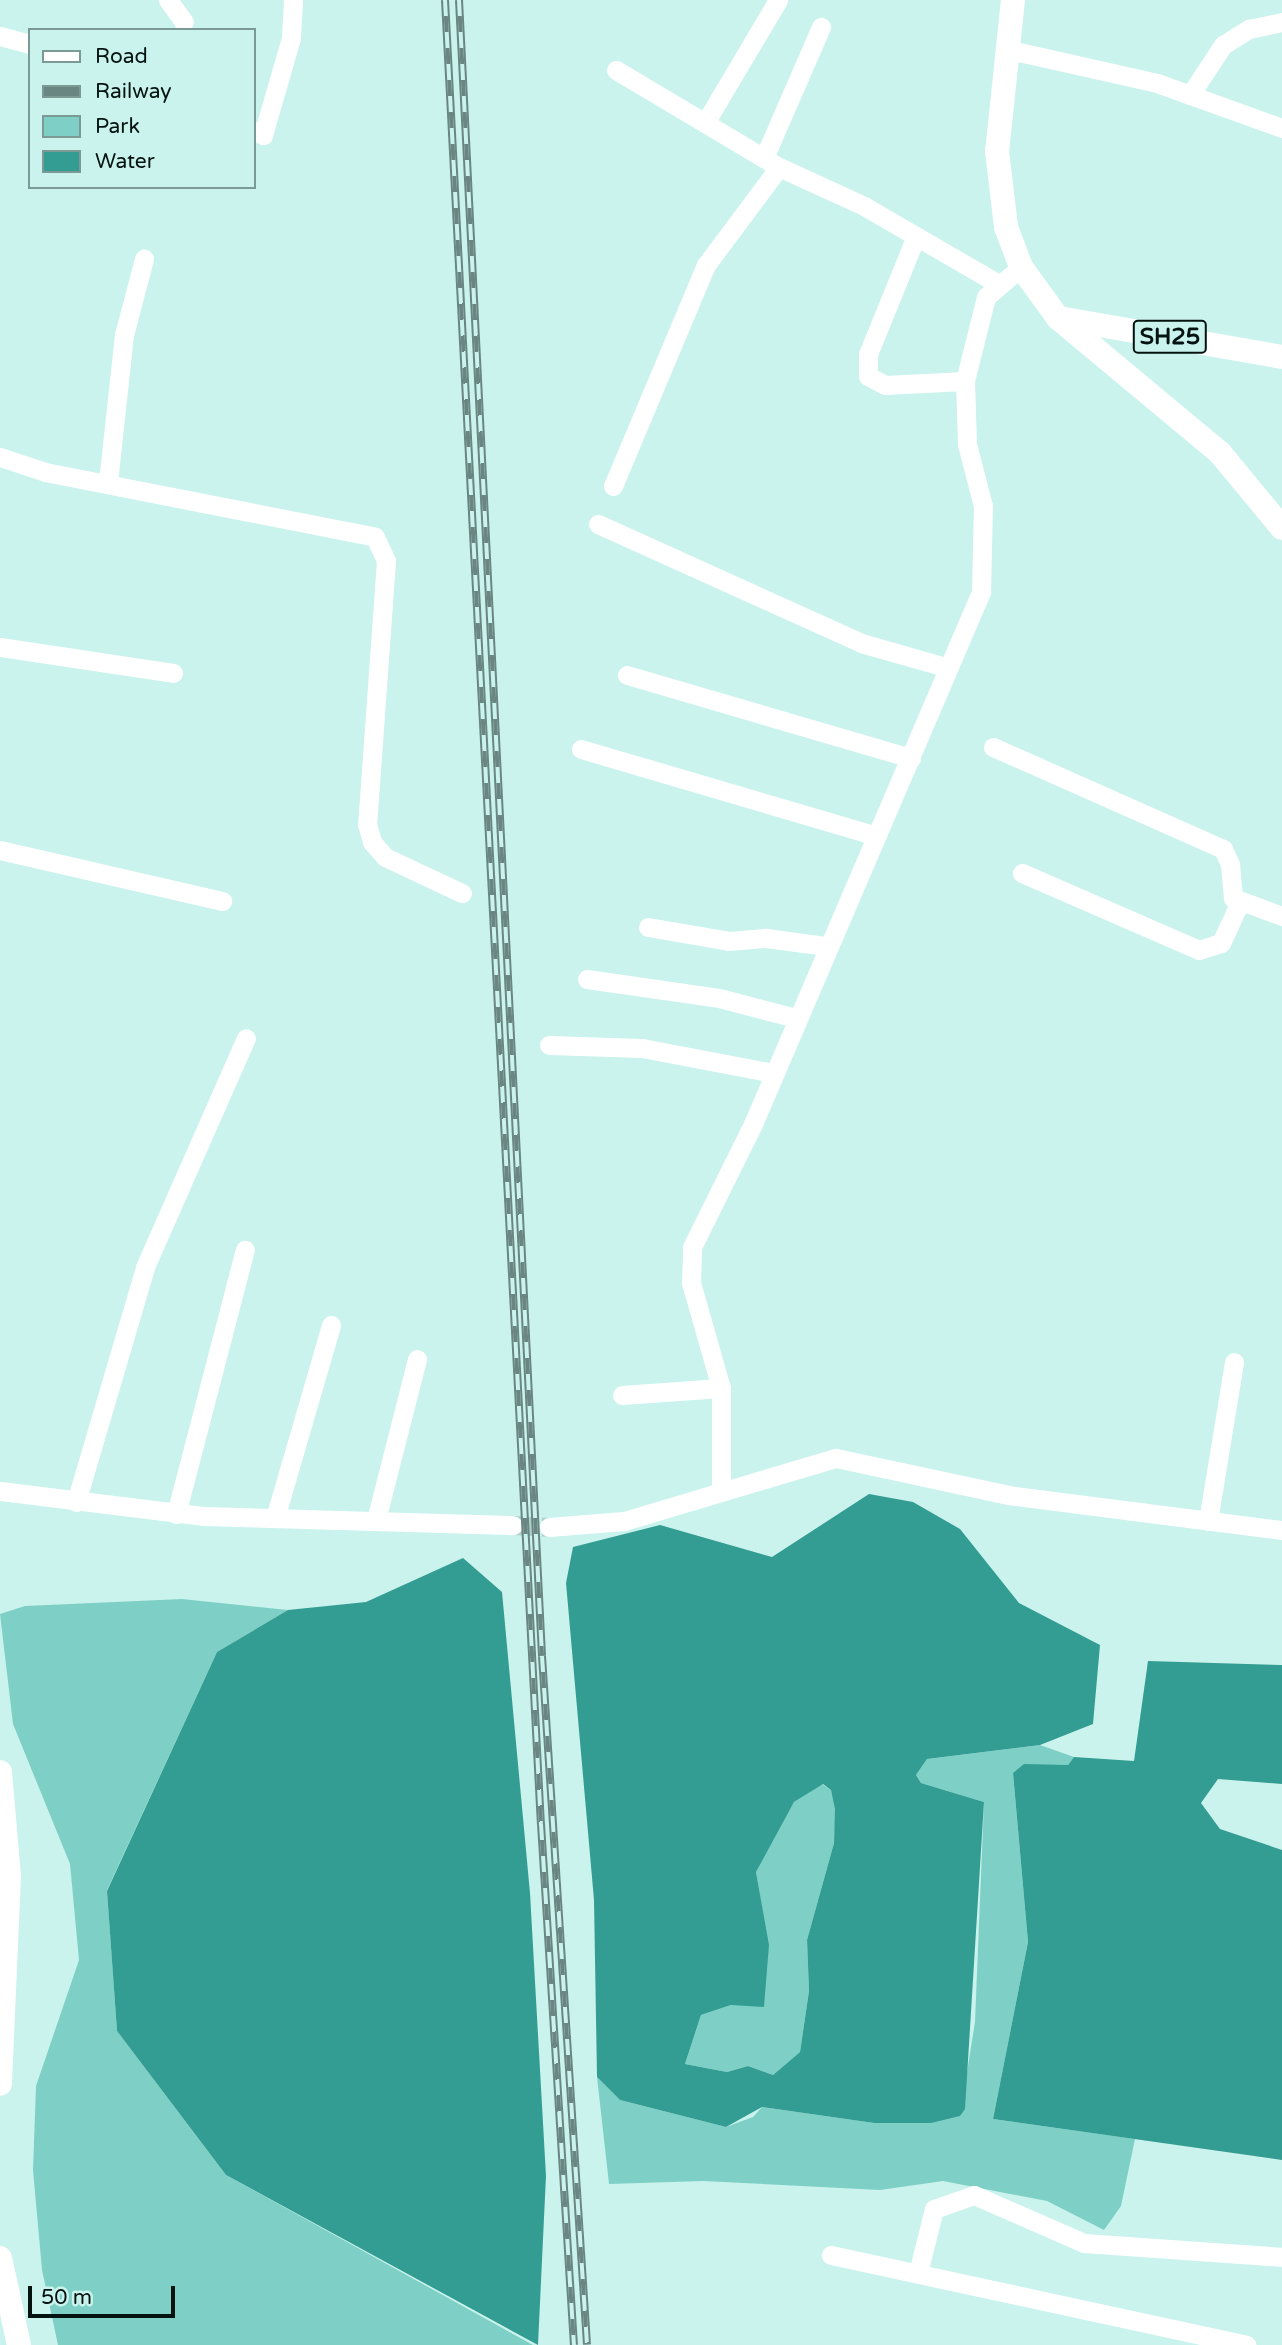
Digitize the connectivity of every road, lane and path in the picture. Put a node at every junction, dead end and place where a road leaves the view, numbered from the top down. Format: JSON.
{"nodes":[{"id":1,"x":168,"y":0,"type":"edge"},
{"id":2,"x":293,"y":0,"type":"edge"},
{"id":3,"x":778,"y":0,"type":"edge"},
{"id":4,"x":1013,"y":0,"type":"edge"},
{"id":5,"x":184,"y":22,"type":"dead end"},
{"id":6,"x":1282,"y":22,"type":"edge"},
{"id":7,"x":821,"y":27,"type":"dead end"},
{"id":8,"x":0,"y":36,"type":"edge"},
{"id":9,"x":28,"y":43,"type":"edge"},
{"id":10,"x":1004,"y":49,"type":"junction"},
{"id":11,"x":616,"y":69,"type":"dead end"},
{"id":12,"x":1190,"y":95,"type":"junction"},
{"id":13,"x":705,"y":122,"type":"junction"},
{"id":14,"x":1282,"y":128,"type":"edge"},
{"id":15,"x":256,"y":132,"type":"edge"},
{"id":16,"x":771,"y":162,"type":"junction"},
{"id":17,"x":916,"y":236,"type":"junction"},
{"id":18,"x":144,"y":259,"type":"dead end"},
{"id":19,"x":1021,"y":267,"type":"junction"},
{"id":20,"x":997,"y":283,"type":"junction"},
{"id":21,"x":1058,"y":318,"type":"junction"},
{"id":22,"x":1282,"y":357,"type":"edge"},
{"id":23,"x":965,"y":381,"type":"junction"},
{"id":24,"x":0,"y":457,"type":"edge"},
{"id":25,"x":108,"y":482,"type":"junction"},
{"id":26,"x":612,"y":486,"type":"dead end"},
{"id":27,"x":598,"y":524,"type":"dead end"},
{"id":28,"x":1282,"y":528,"type":"edge"},
{"id":29,"x":0,"y":648,"type":"edge"},
{"id":30,"x":949,"y":668,"type":"junction"},
{"id":31,"x":173,"y":673,"type":"dead end"},
{"id":32,"x":627,"y":675,"type":"dead end"},
{"id":33,"x":993,"y":747,"type":"dead end"},
{"id":34,"x":581,"y":749,"type":"dead end"},
{"id":35,"x":911,"y":758,"type":"junction"},
{"id":36,"x":876,"y":836,"type":"junction"},
{"id":37,"x":0,"y":850,"type":"edge"},
{"id":38,"x":1022,"y":873,"type":"dead end"},
{"id":39,"x":462,"y":893,"type":"dead end"},
{"id":40,"x":222,"y":901,"type":"dead end"},
{"id":41,"x":1239,"y":904,"type":"junction"},
{"id":42,"x":1282,"y":916,"type":"edge"},
{"id":43,"x":648,"y":927,"type":"dead end"},
{"id":44,"x":826,"y":946,"type":"junction"},
{"id":45,"x":587,"y":979,"type":"dead end"},
{"id":46,"x":796,"y":1018,"type":"junction"},
{"id":47,"x":246,"y":1038,"type":"dead end"},
{"id":48,"x":549,"y":1045,"type":"dead end"},
{"id":49,"x":773,"y":1073,"type":"junction"},
{"id":50,"x":246,"y":1250,"type":"dead end"},
{"id":51,"x":331,"y":1325,"type":"dead end"},
{"id":52,"x":417,"y":1359,"type":"dead end"},
{"id":53,"x":1234,"y":1362,"type":"dead end"},
{"id":54,"x":721,"y":1388,"type":"junction"},
{"id":55,"x":622,"y":1395,"type":"dead end"},
{"id":56,"x":0,"y":1491,"type":"edge"},
{"id":57,"x":721,"y":1492,"type":"junction"},
{"id":58,"x":76,"y":1502,"type":"junction"},
{"id":59,"x":176,"y":1514,"type":"junction"},
{"id":60,"x":275,"y":1518,"type":"junction"},
{"id":61,"x":376,"y":1520,"type":"junction"},
{"id":62,"x":1208,"y":1521,"type":"junction"},
{"id":63,"x":513,"y":1525,"type":"tunnel mouth"},
{"id":64,"x":550,"y":1527,"type":"tunnel mouth"},
{"id":65,"x":1282,"y":1530,"type":"edge"},
{"id":66,"x":0,"y":1772,"type":"edge"},
{"id":67,"x":0,"y":2084,"type":"edge"},
{"id":68,"x":831,"y":2255,"type":"dead end"},
{"id":69,"x":1282,"y":2257,"type":"edge"},
{"id":70,"x":2,"y":2272,"type":"edge"},
{"id":71,"x":918,"y":2273,"type":"junction"},
{"id":72,"x":1197,"y":2340,"type":"edge"},
{"id":73,"x":19,"y":2345,"type":"edge"},
{"id":74,"x":1246,"y":2345,"type":"edge"}],
"edges":[{"from":1,"to":5,"type":"street"},
{"from":2,"to":15,"type":"street"},
{"from":3,"to":13,"type":"street"},
{"from":4,"to":10,"type":"main road"},
{"from":6,"to":12,"type":"street"},
{"from":7,"to":16,"type":"street"},
{"from":8,"to":9,"type":"street"},
{"from":10,"to":12,"type":"street"},
{"from":10,"to":19,"type":"main road"},
{"from":11,"to":13,"type":"street"},
{"from":12,"to":14,"type":"street"},
{"from":13,"to":16,"type":"street"},
{"from":16,"to":17,"type":"street"},
{"from":16,"to":26,"type":"street"},
{"from":17,"to":20,"type":"street"},
{"from":17,"to":23,"type":"street"},
{"from":18,"to":25,"type":"street"},
{"from":19,"to":20,"type":"street"},
{"from":19,"to":21,"type":"main road"},
{"from":20,"to":23,"type":"street"},
{"from":21,"to":22,"type":"main road","number":"SH25"},
{"from":21,"to":28,"type":"main road"},
{"from":23,"to":30,"type":"street"},
{"from":24,"to":25,"type":"street"},
{"from":25,"to":39,"type":"street"},
{"from":27,"to":30,"type":"street"},
{"from":29,"to":31,"type":"street"},
{"from":30,"to":35,"type":"street"},
{"from":32,"to":35,"type":"street"},
{"from":33,"to":41,"type":"street"},
{"from":34,"to":36,"type":"street"},
{"from":35,"to":36,"type":"street"},
{"from":36,"to":44,"type":"street"},
{"from":37,"to":40,"type":"street"},
{"from":38,"to":41,"type":"street"},
{"from":41,"to":42,"type":"street"},
{"from":43,"to":44,"type":"street"},
{"from":44,"to":46,"type":"street"},
{"from":45,"to":46,"type":"street"},
{"from":46,"to":49,"type":"street"},
{"from":47,"to":58,"type":"street"},
{"from":48,"to":49,"type":"street"},
{"from":49,"to":54,"type":"street"},
{"from":50,"to":59,"type":"street"},
{"from":51,"to":60,"type":"street"},
{"from":52,"to":61,"type":"street"},
{"from":53,"to":62,"type":"street"},
{"from":54,"to":55,"type":"street"},
{"from":54,"to":57,"type":"street"},
{"from":56,"to":58,"type":"street"},
{"from":57,"to":62,"type":"street"},
{"from":57,"to":64,"type":"street"},
{"from":58,"to":59,"type":"street"},
{"from":59,"to":60,"type":"street"},
{"from":60,"to":61,"type":"street"},
{"from":61,"to":63,"type":"street"},
{"from":62,"to":65,"type":"street"},
{"from":66,"to":67,"type":"main road"},
{"from":68,"to":71,"type":"street"},
{"from":69,"to":71,"type":"street"},
{"from":70,"to":73,"type":"main road"},
{"from":71,"to":72,"type":"street"},
{"from":72,"to":74,"type":"street"}]}
